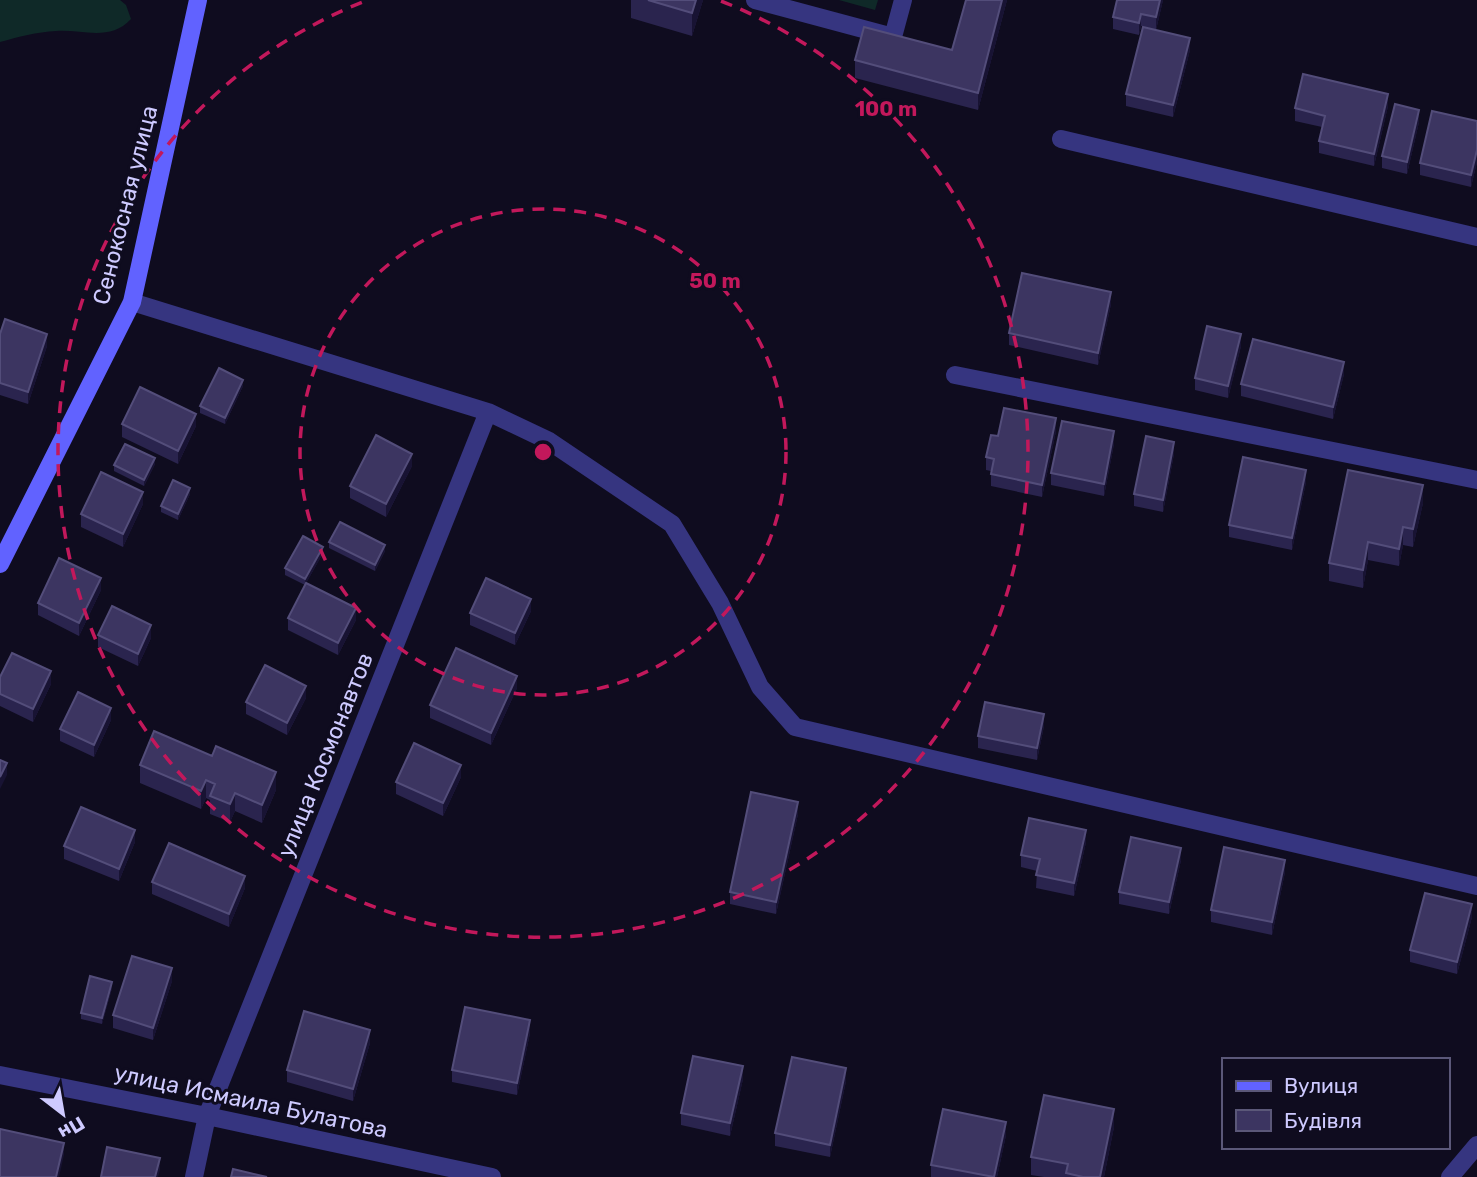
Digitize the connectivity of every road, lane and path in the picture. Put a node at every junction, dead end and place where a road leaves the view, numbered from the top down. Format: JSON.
{"nodes":[{"id":1,"x":198,"y":0,"type":"edge"},
{"id":2,"x":755,"y":0,"type":"edge"},
{"id":3,"x":903,"y":0,"type":"edge"},
{"id":4,"x":1061,"y":139,"type":"dead end"},
{"id":5,"x":1477,"y":237,"type":"edge"},
{"id":6,"x":132,"y":302,"type":"junction"},
{"id":7,"x":955,"y":375,"type":"dead end"},
{"id":8,"x":488,"y":412,"type":"junction"},
{"id":9,"x":1477,"y":480,"type":"edge"},
{"id":10,"x":0,"y":564,"type":"edge"},
{"id":11,"x":1477,"y":886,"type":"edge"},
{"id":12,"x":0,"y":1075,"type":"edge"},
{"id":13,"x":207,"y":1116,"type":"junction"},
{"id":14,"x":1477,"y":1145,"type":"edge"},
{"id":15,"x":194,"y":1177,"type":"edge"},
{"id":16,"x":492,"y":1177,"type":"edge"},
{"id":17,"x":1450,"y":1177,"type":"edge"}],
"edges":[{"from":1,"to":6,"type":"street","name":"Сенокосная улица"},
{"from":2,"to":3,"type":"street"},
{"from":4,"to":5,"type":"street"},
{"from":6,"to":8,"type":"street"},
{"from":6,"to":10,"type":"street","name":"Сенокосная улица"},
{"from":7,"to":9,"type":"street"},
{"from":8,"to":11,"type":"street"},
{"from":8,"to":13,"type":"street","name":"улица Космонавтов"},
{"from":12,"to":13,"type":"street","name":"улица Исмаила Булатова"},
{"from":13,"to":15,"type":"street","name":"улица Космонавтов"},
{"from":13,"to":16,"type":"street","name":"улица Исмаила Булатова"},
{"from":14,"to":17,"type":"street"}]}
